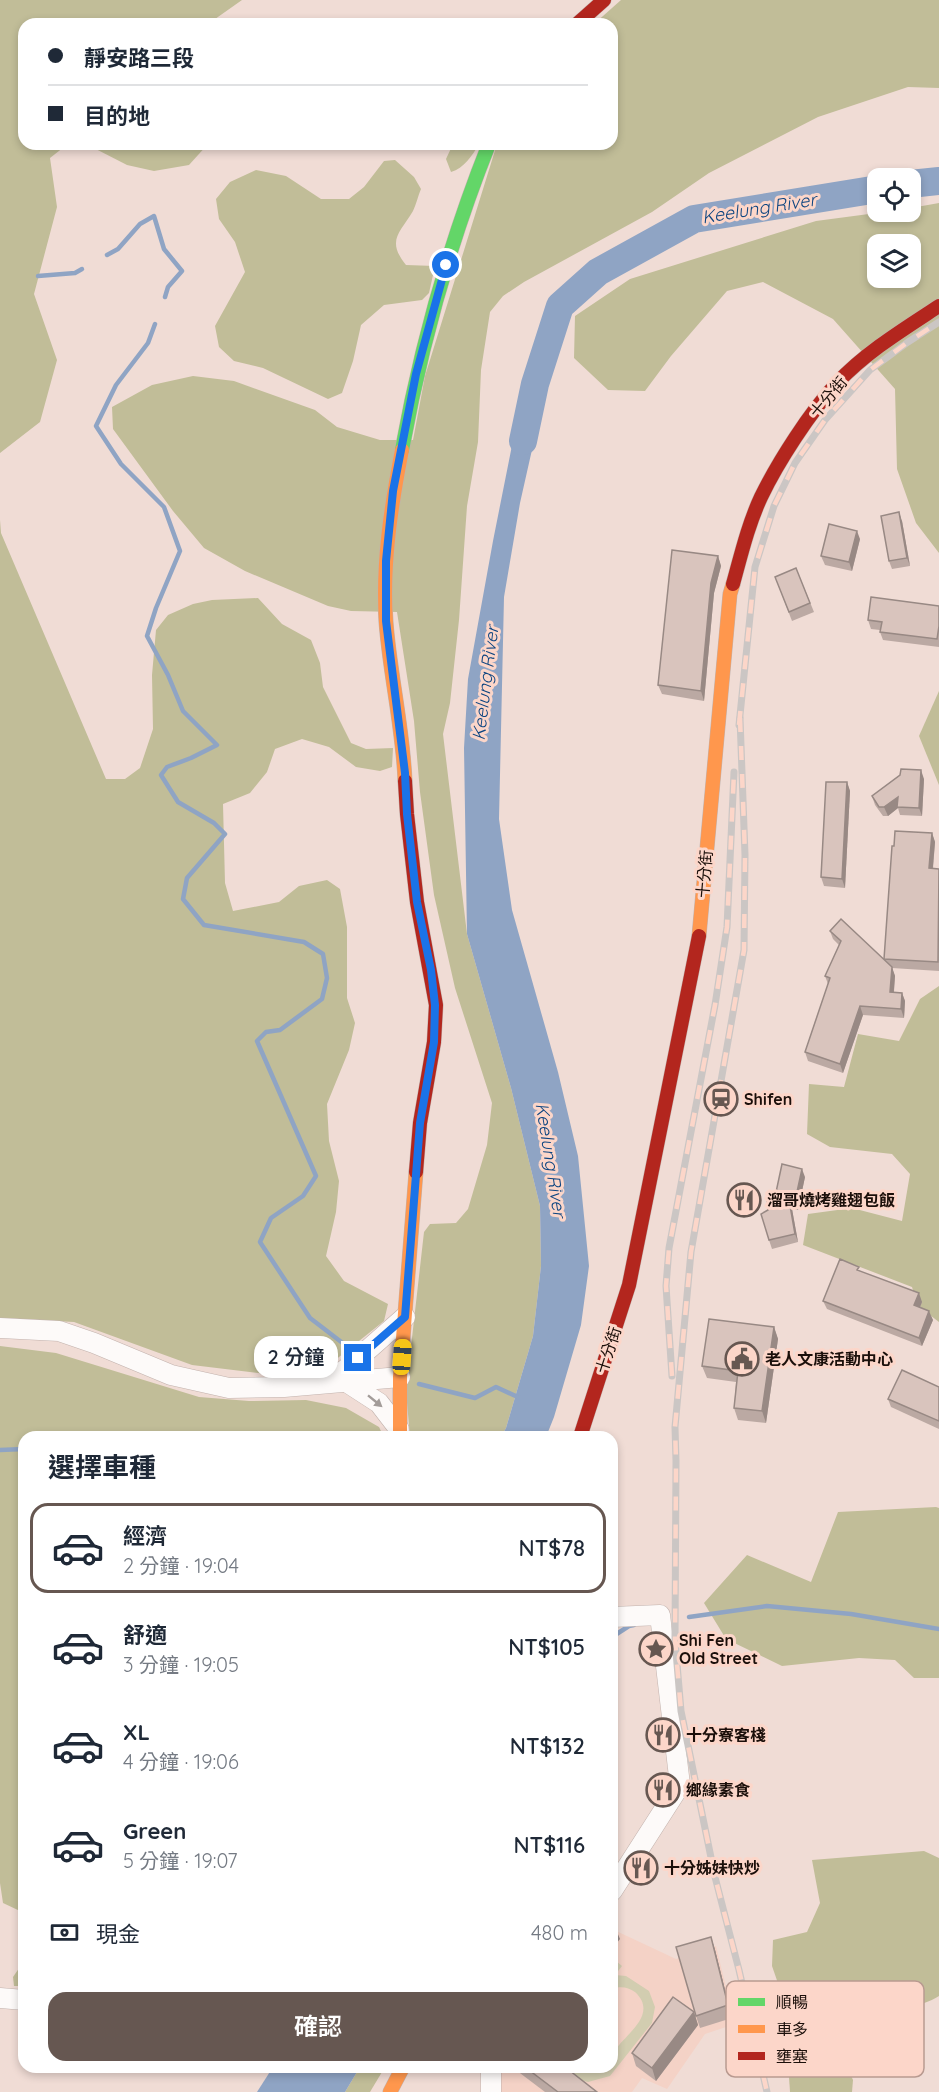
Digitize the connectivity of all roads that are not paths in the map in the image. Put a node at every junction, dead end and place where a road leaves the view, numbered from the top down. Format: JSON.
{"nodes":[{"id":1,"x":604,"y":0,"type":"edge"},
{"id":2,"x":584,"y":18,"type":"edge"},
{"id":3,"x":487,"y":150,"type":"edge"},
{"id":4,"x":939,"y":306,"type":"edge"},
{"id":5,"x":405,"y":1317,"type":"junction"},
{"id":6,"x":0,"y":1328,"type":"edge"},
{"id":7,"x":400,"y":1377,"type":"junction"},
{"id":8,"x":335,"y":1382,"type":"junction"},
{"id":9,"x":398,"y":1431,"type":"edge"},
{"id":10,"x":399,"y":1431,"type":"edge"},
{"id":11,"x":582,"y":1431,"type":"edge"},
{"id":12,"x":618,"y":1617,"type":"edge"},
{"id":13,"x":618,"y":1882,"type":"edge"},
{"id":14,"x":0,"y":1998,"type":"edge"},
{"id":15,"x":18,"y":2000,"type":"edge"},
{"id":16,"x":400,"y":2073,"type":"edge"},
{"id":17,"x":491,"y":2073,"type":"edge"},
{"id":18,"x":390,"y":2092,"type":"edge"},
{"id":19,"x":491,"y":2092,"type":"edge"}],
"edges":[{"from":1,"to":2,"type":"main road"},
{"from":3,"to":5,"type":"main road"},
{"from":4,"to":11,"type":"main road","name":"十分街"},
{"from":5,"to":7,"type":"main road"},
{"from":5,"to":8,"type":"street"},
{"from":6,"to":8,"type":"street"},
{"from":7,"to":8,"type":"street"},
{"from":7,"to":10,"type":"main road"},
{"from":8,"to":9,"type":"street","one_way":true},
{"from":12,"to":13,"type":"street"},
{"from":14,"to":15,"type":"street"},
{"from":16,"to":18,"type":"main road"},
{"from":17,"to":19,"type":"street"}]}
